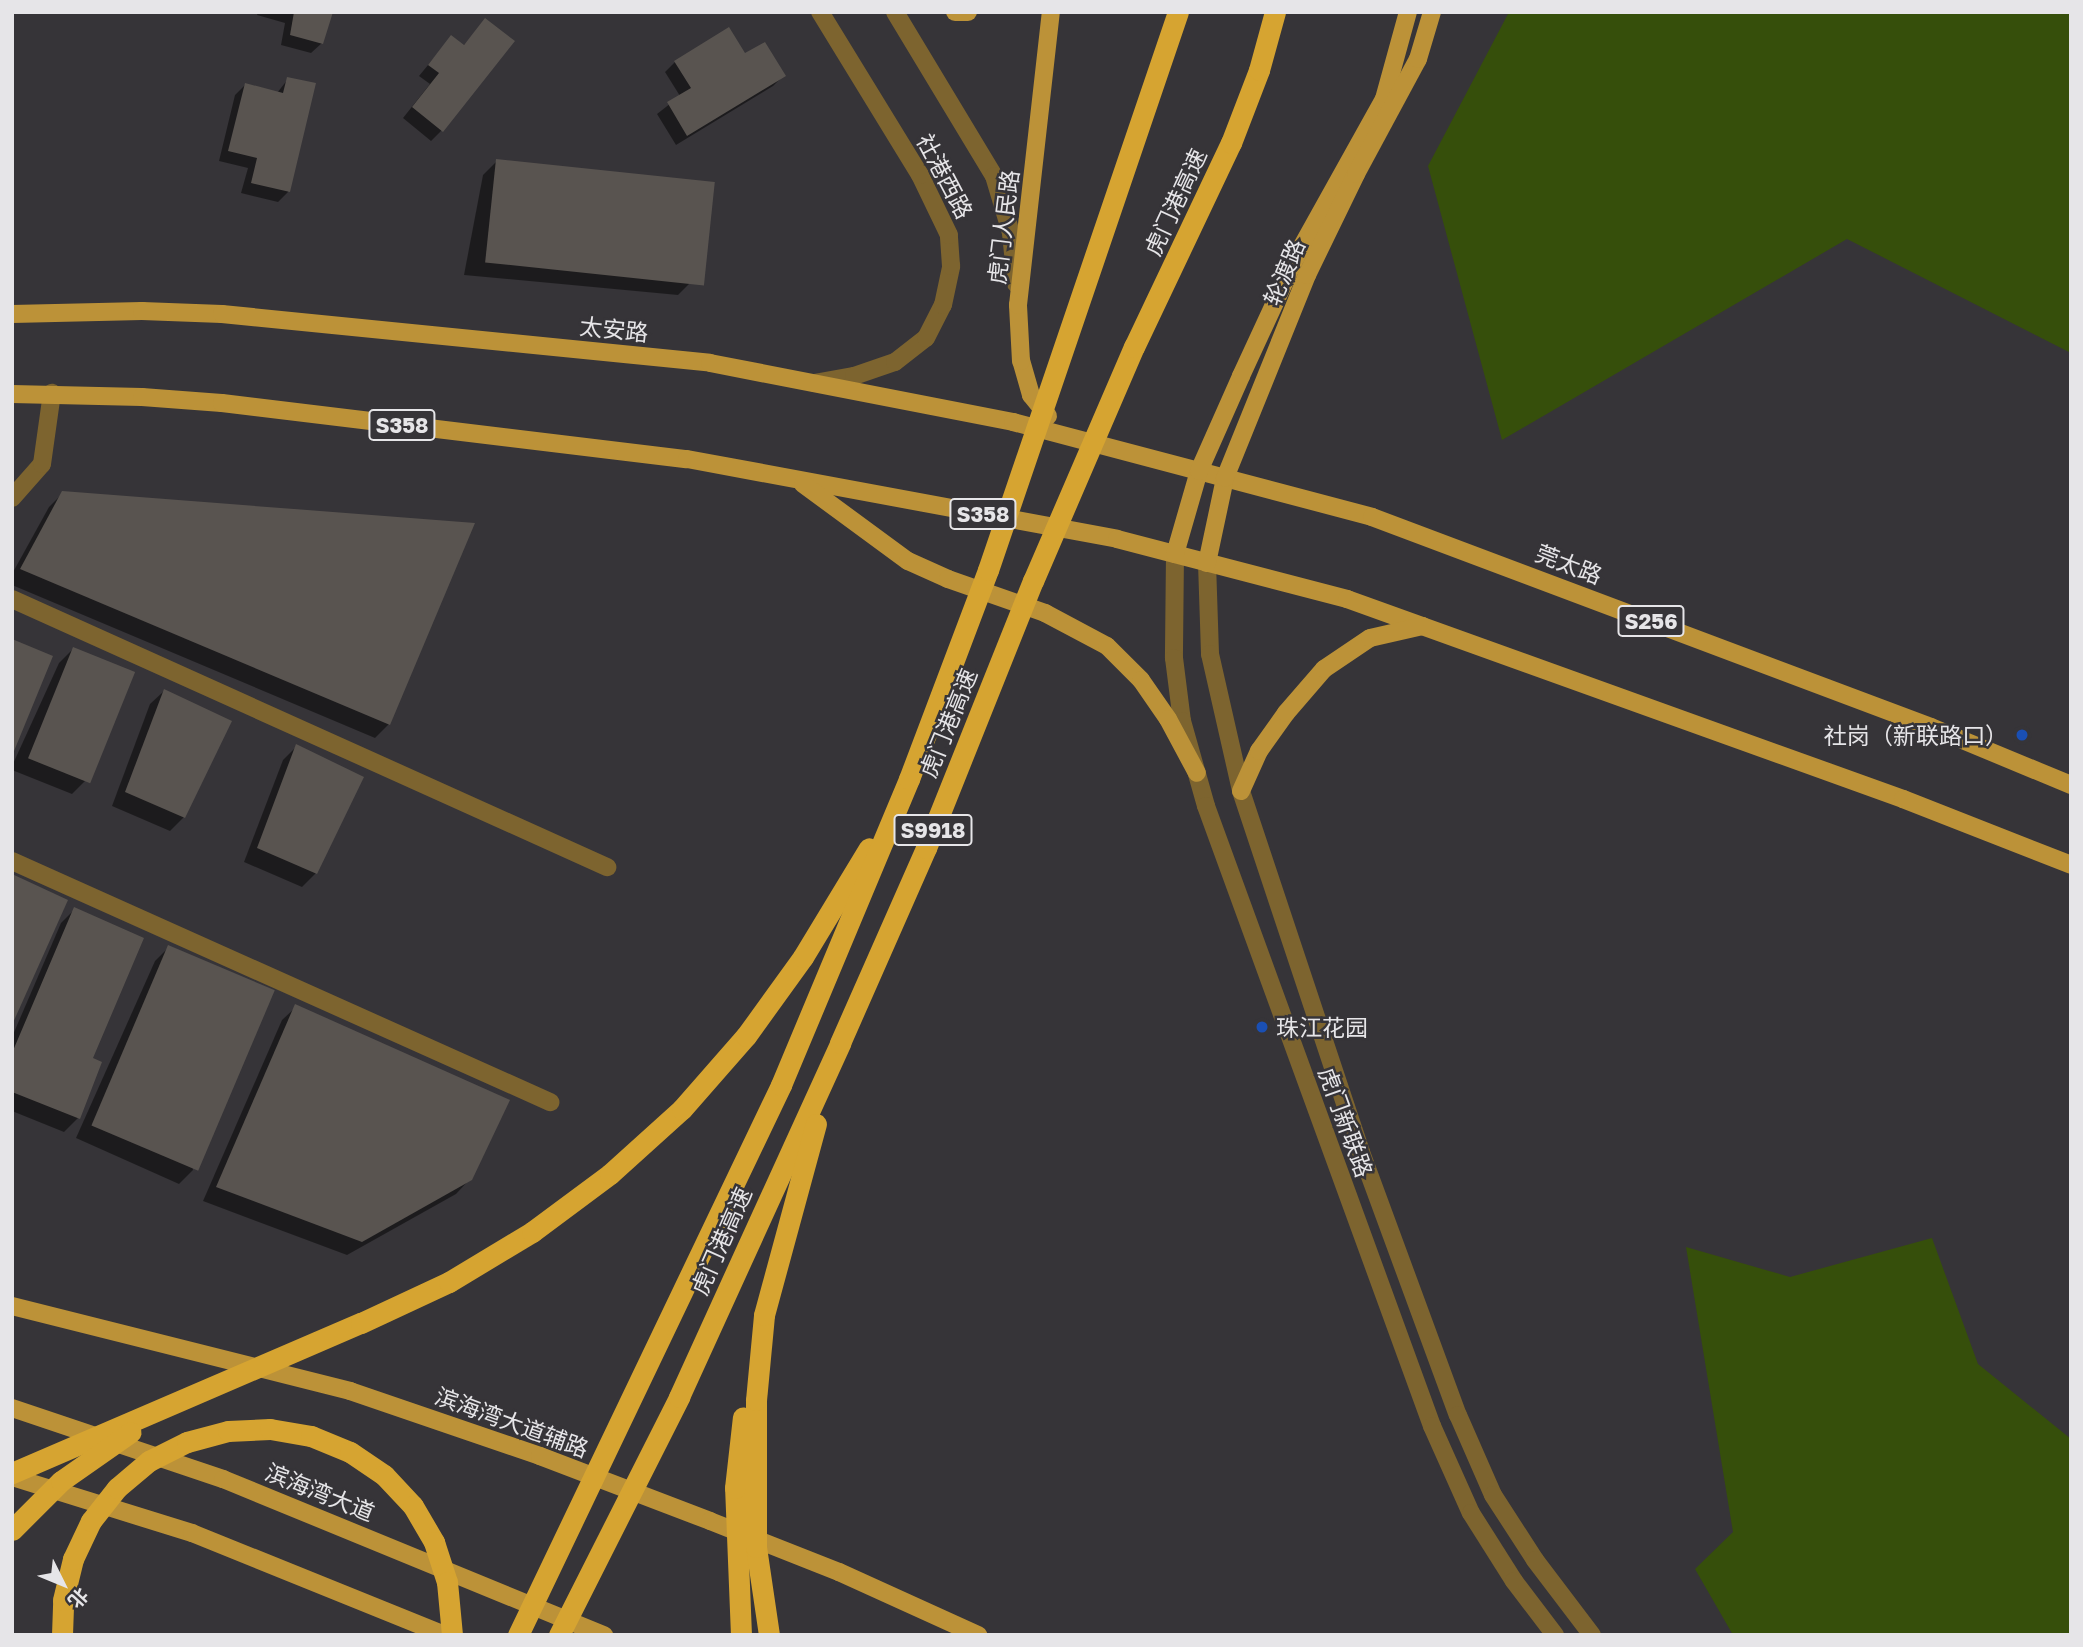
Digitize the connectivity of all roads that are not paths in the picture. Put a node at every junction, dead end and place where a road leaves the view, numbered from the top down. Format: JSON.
{"nodes":[{"id":1,"x":820,"y":12,"type":"edge"},
{"id":2,"x":895,"y":12,"type":"edge"},
{"id":3,"x":955,"y":12,"type":"edge"},
{"id":4,"x":968,"y":12,"type":"edge"},
{"id":5,"x":1051,"y":12,"type":"edge"},
{"id":6,"x":1178,"y":12,"type":"edge"},
{"id":7,"x":1275,"y":12,"type":"edge"},
{"id":8,"x":1408,"y":12,"type":"edge"},
{"id":9,"x":1432,"y":12,"type":"edge"},
{"id":10,"x":1018,"y":305,"type":"junction"},
{"id":11,"x":12,"y":314,"type":"edge"},
{"id":12,"x":812,"y":383,"type":"junction"},
{"id":13,"x":52,"y":393,"type":"junction"},
{"id":14,"x":12,"y":394,"type":"edge"},
{"id":15,"x":1064,"y":435,"type":"junction"},
{"id":16,"x":1199,"y":471,"type":"junction"},
{"id":17,"x":790,"y":478,"type":"junction"},
{"id":18,"x":1225,"y":478,"type":"junction"},
{"id":19,"x":12,"y":498,"type":"edge"},
{"id":20,"x":1175,"y":554,"type":"junction"},
{"id":21,"x":1207,"y":563,"type":"junction"},
{"id":22,"x":12,"y":599,"type":"edge"},
{"id":23,"x":1423,"y":626,"type":"junction"},
{"id":24,"x":1197,"y":773,"type":"junction"},
{"id":25,"x":909,"y":779,"type":"junction"},
{"id":26,"x":2071,"y":785,"type":"edge"},
{"id":27,"x":1241,"y":791,"type":"junction"},
{"id":28,"x":12,"y":861,"type":"edge"},
{"id":29,"x":2071,"y":864,"type":"edge"},
{"id":30,"x":607,"y":867,"type":"dead end"},
{"id":31,"x":840,"y":1043,"type":"junction"},
{"id":32,"x":550,"y":1102,"type":"dead end"},
{"id":33,"x":12,"y":1306,"type":"edge"},
{"id":34,"x":764,"y":1315,"type":"junction"},
{"id":35,"x":183,"y":1398,"type":"junction"},
{"id":36,"x":12,"y":1408,"type":"edge"},
{"id":37,"x":12,"y":1475,"type":"edge"},
{"id":38,"x":12,"y":1530,"type":"edge"},
{"id":39,"x":597,"y":1632,"type":"edge"},
{"id":40,"x":62,"y":1635,"type":"edge"},
{"id":41,"x":444,"y":1635,"type":"edge"},
{"id":42,"x":452,"y":1635,"type":"edge"},
{"id":43,"x":518,"y":1635,"type":"edge"},
{"id":44,"x":559,"y":1635,"type":"edge"},
{"id":45,"x":741,"y":1635,"type":"edge"},
{"id":46,"x":769,"y":1635,"type":"edge"},
{"id":47,"x":978,"y":1635,"type":"edge"},
{"id":48,"x":1555,"y":1635,"type":"edge"},
{"id":49,"x":1592,"y":1635,"type":"edge"}],
"edges":[{"from":1,"to":12,"type":"street","name":"社港西路"},
{"from":2,"to":10,"type":"street","name":"社港西路"},
{"from":3,"to":4,"type":"main road"},
{"from":5,"to":10,"type":"main road","name":"虎门人民路"},
{"from":6,"to":25,"type":"highway","name":"虎门港高速","number":"S9918","bridge":true},
{"from":7,"to":31,"type":"highway","name":"虎门港高速","number":"S9918","bridge":true},
{"from":8,"to":16,"type":"main road","name":"轮渡路"},
{"from":9,"to":18,"type":"main road","name":"轮渡路"},
{"from":10,"to":15,"type":"main road","name":"虎门人民路"},
{"from":11,"to":12,"type":"main road","name":"太安路"},
{"from":12,"to":15,"type":"main road","name":"太安路"},
{"from":13,"to":14,"type":"main road","number":"S358"},
{"from":13,"to":17,"type":"main road","number":"S358"},
{"from":13,"to":19,"type":"street"},
{"from":15,"to":16,"type":"main road","name":"太安路"},
{"from":16,"to":18,"type":"main road","name":"莞太路","number":"S256"},
{"from":16,"to":20,"type":"main road","name":"轮渡路"},
{"from":17,"to":20,"type":"main road","number":"S358"},
{"from":17,"to":24,"type":"main road"},
{"from":18,"to":21,"type":"main road","name":"轮渡路"},
{"from":18,"to":26,"type":"main road","name":"莞太路","number":"S256"},
{"from":20,"to":21,"type":"main road"},
{"from":20,"to":24,"type":"street","name":"虎门新联路"},
{"from":21,"to":23,"type":"main road"},
{"from":21,"to":27,"type":"street","name":"虎门新联路"},
{"from":22,"to":30,"type":"street"},
{"from":23,"to":27,"type":"main road"},
{"from":23,"to":29,"type":"main road"},
{"from":24,"to":48,"type":"street","name":"虎门新联路"},
{"from":25,"to":35,"type":"highway","bridge":true},
{"from":25,"to":43,"type":"highway","name":"虎门港高速","number":"S9918","bridge":true},
{"from":27,"to":49,"type":"street","name":"虎门新联路"},
{"from":28,"to":32,"type":"street"},
{"from":31,"to":34,"type":"highway","bridge":true},
{"from":31,"to":44,"type":"highway","name":"虎门港高速","number":"S9918","bridge":true},
{"from":33,"to":47,"type":"main road","name":"滨海湾大道辅路"},
{"from":34,"to":45,"type":"highway","bridge":true},
{"from":34,"to":46,"type":"highway","bridge":true},
{"from":35,"to":37,"type":"highway","bridge":true},
{"from":35,"to":38,"type":"highway","bridge":true},
{"from":36,"to":39,"type":"main road","name":"滨海湾大道","bridge":true},
{"from":37,"to":41,"type":"main road"},
{"from":40,"to":42,"type":"highway","bridge":true}]}
